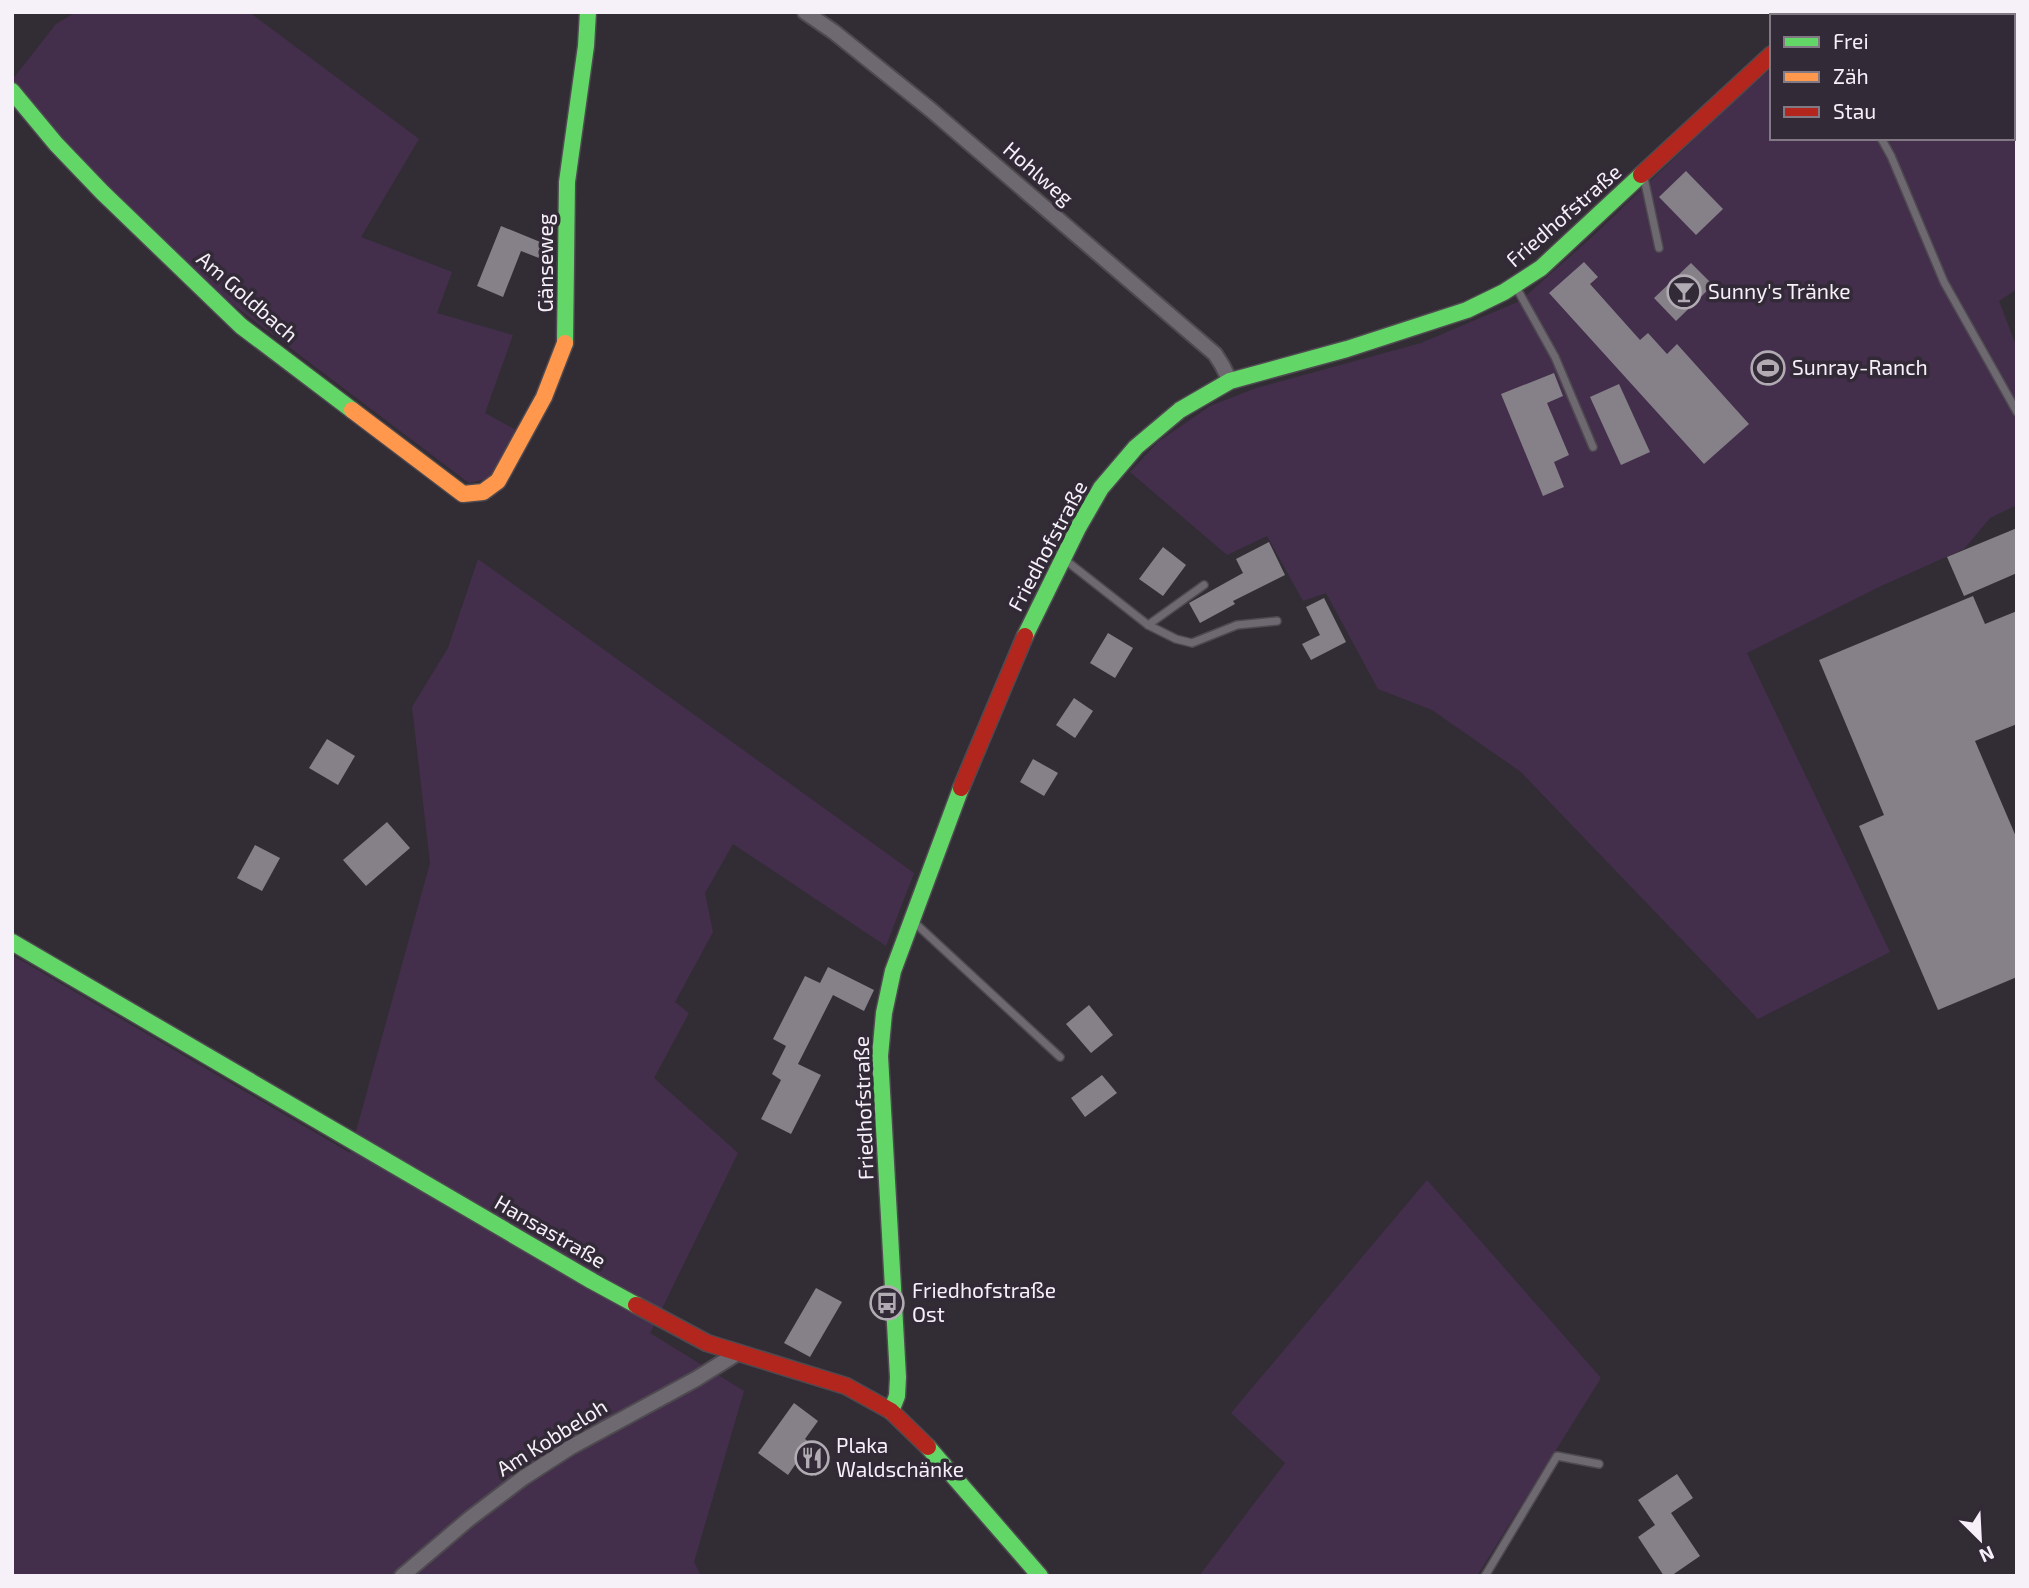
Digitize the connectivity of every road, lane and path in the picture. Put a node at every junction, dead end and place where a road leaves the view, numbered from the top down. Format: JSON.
{"nodes":[{"id":1,"x":588,"y":12,"type":"edge"},
{"id":2,"x":805,"y":12,"type":"edge"},
{"id":3,"x":1770,"y":56,"type":"edge"},
{"id":4,"x":12,"y":91,"type":"edge"},
{"id":5,"x":1882,"y":140,"type":"edge"},
{"id":6,"x":1643,"y":174,"type":"junction"},
{"id":7,"x":1659,"y":248,"type":"dead end"},
{"id":8,"x":1516,"y":286,"type":"junction"},
{"id":9,"x":1230,"y":382,"type":"junction"},
{"id":10,"x":2017,"y":412,"type":"edge"},
{"id":11,"x":1593,"y":447,"type":"dead end"},
{"id":12,"x":483,"y":492,"type":"joint"},
{"id":13,"x":1063,"y":559,"type":"junction"},
{"id":14,"x":1204,"y":585,"type":"dead end"},
{"id":15,"x":1277,"y":621,"type":"dead end"},
{"id":16,"x":1148,"y":625,"type":"junction"},
{"id":17,"x":912,"y":920,"type":"junction"},
{"id":18,"x":12,"y":942,"type":"edge"},
{"id":19,"x":1060,"y":1057,"type":"dead end"},
{"id":20,"x":736,"y":1353,"type":"junction"},
{"id":21,"x":891,"y":1411,"type":"junction"},
{"id":22,"x":1599,"y":1464,"type":"dead end"},
{"id":23,"x":1489,"y":1574,"type":"edge"},
{"id":24,"x":402,"y":1576,"type":"edge"},
{"id":25,"x":1040,"y":1576,"type":"edge"}],
"edges":[{"from":1,"to":12,"type":"street","name":"Gänseweg"},
{"from":2,"to":9,"type":"street","name":"Hohlweg"},
{"from":3,"to":6,"type":"street","name":"Friedhofstraße"},
{"from":4,"to":12,"type":"street","name":"Am Goldbach"},
{"from":5,"to":10,"type":"lane"},
{"from":6,"to":7,"type":"lane"},
{"from":6,"to":8,"type":"street","name":"Friedhofstraße"},
{"from":8,"to":9,"type":"street","name":"Friedhofstraße"},
{"from":8,"to":11,"type":"lane"},
{"from":9,"to":13,"type":"street","name":"Friedhofstraße"},
{"from":13,"to":16,"type":"lane"},
{"from":13,"to":17,"type":"street","name":"Friedhofstraße"},
{"from":14,"to":16,"type":"lane"},
{"from":15,"to":16,"type":"lane"},
{"from":17,"to":19,"type":"lane"},
{"from":17,"to":21,"type":"street","name":"Friedhofstraße"},
{"from":18,"to":20,"type":"street","name":"Hansastraße"},
{"from":20,"to":21,"type":"street","name":"Hansastraße"},
{"from":20,"to":24,"type":"street","name":"Am Kobbeloh"},
{"from":21,"to":25,"type":"street","name":"Hansastraße"},
{"from":22,"to":23,"type":"lane"}]}
